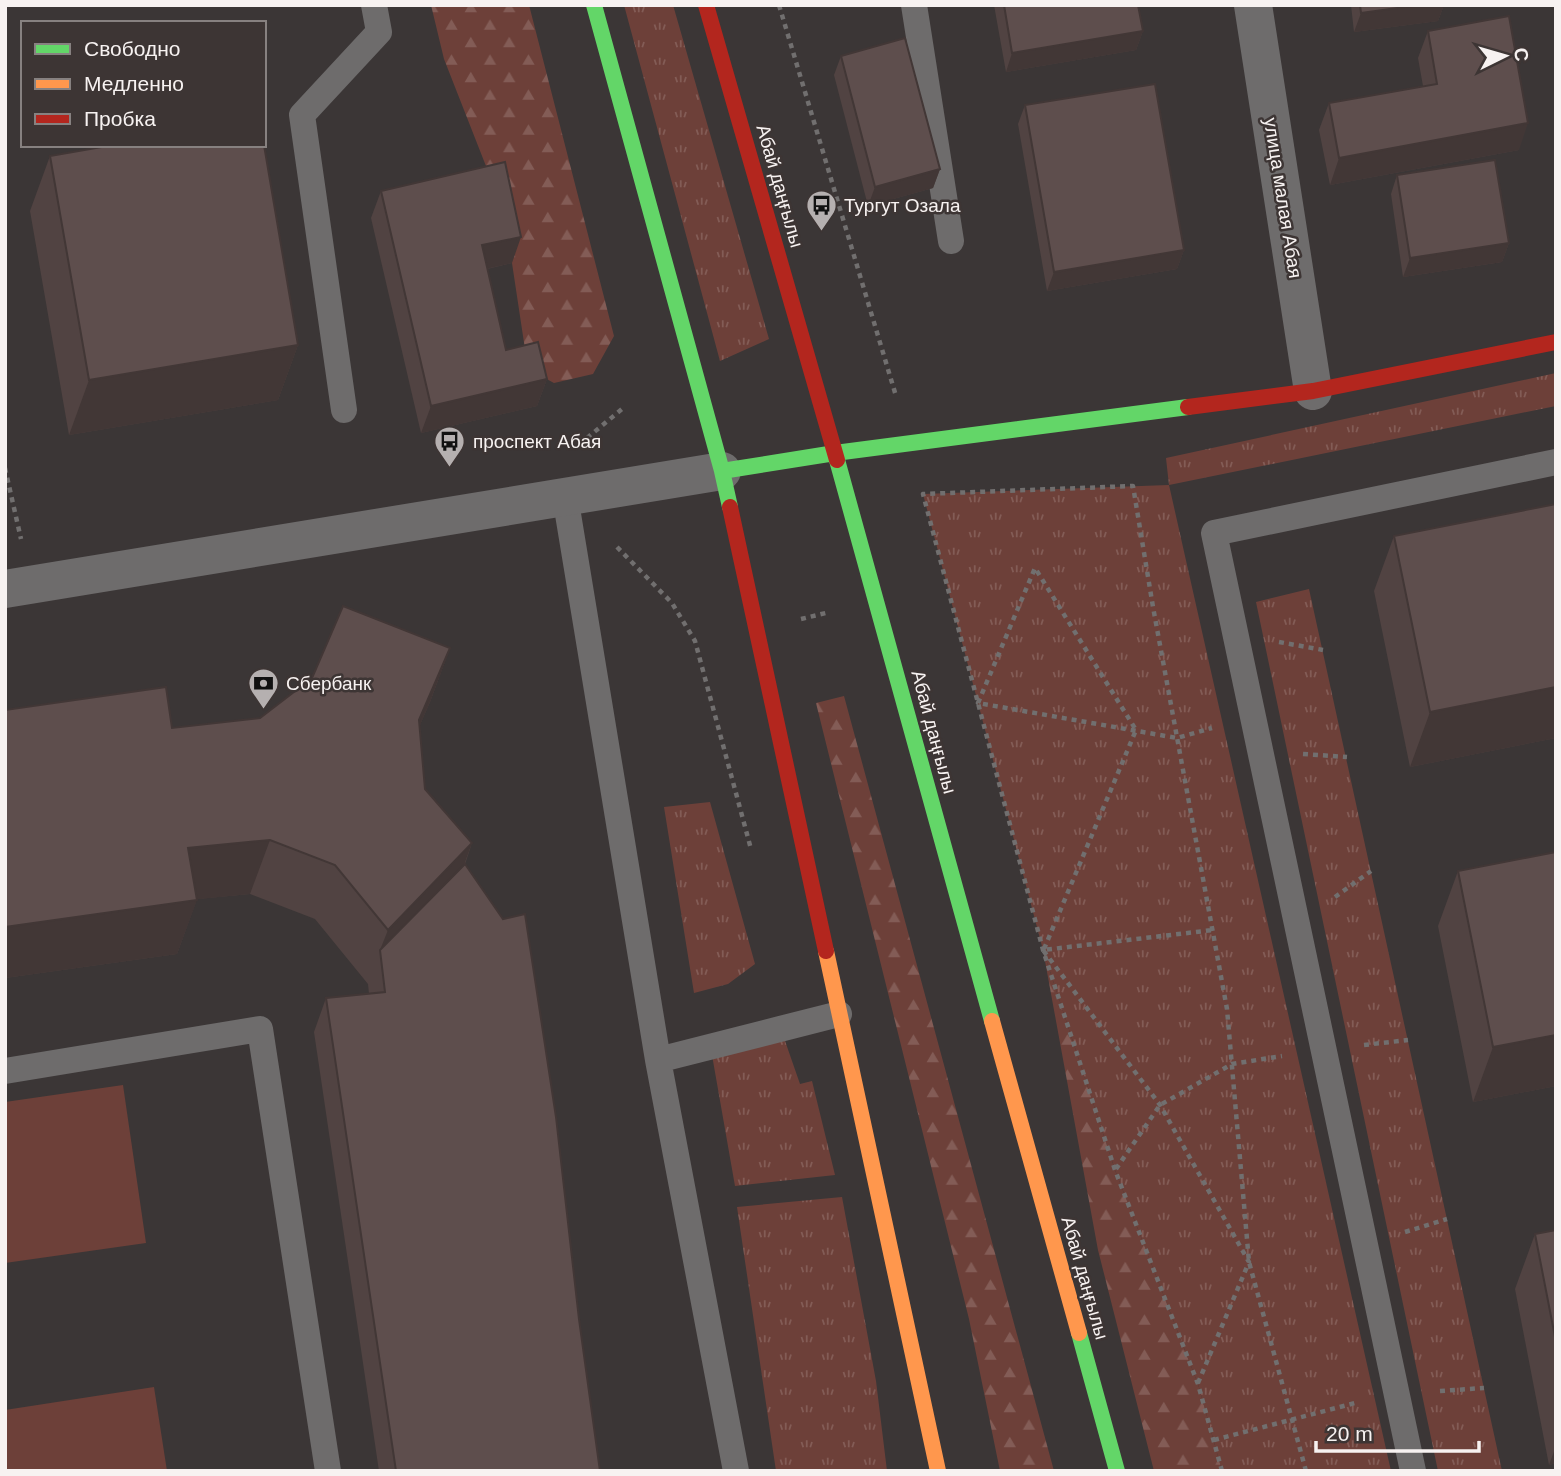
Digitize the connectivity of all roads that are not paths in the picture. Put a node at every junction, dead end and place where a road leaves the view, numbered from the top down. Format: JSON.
{"nodes":[{"id":1,"x":374,"y":5,"type":"edge"},
{"id":2,"x":594,"y":5,"type":"edge"},
{"id":3,"x":706,"y":5,"type":"edge"},
{"id":4,"x":914,"y":5,"type":"edge"},
{"id":5,"x":1253,"y":5,"type":"edge"},
{"id":6,"x":951,"y":241,"type":"dead end"},
{"id":7,"x":1556,"y":342,"type":"edge"},
{"id":8,"x":1313,"y":391,"type":"junction"},
{"id":9,"x":344,"y":410,"type":"dead end"},
{"id":10,"x":835,"y":453,"type":"junction"},
{"id":11,"x":1556,"y":462,"type":"edge"},
{"id":12,"x":722,"y":471,"type":"junction"},
{"id":13,"x":565,"y":496,"type":"junction"},
{"id":14,"x":5,"y":589,"type":"edge"},
{"id":15,"x":839,"y":1014,"type":"junction"},
{"id":16,"x":658,"y":1060,"type":"junction"},
{"id":17,"x":5,"y":1071,"type":"edge"},
{"id":18,"x":328,"y":1471,"type":"edge"},
{"id":19,"x":736,"y":1471,"type":"edge"},
{"id":20,"x":938,"y":1471,"type":"edge"},
{"id":21,"x":1117,"y":1471,"type":"edge"},
{"id":22,"x":1413,"y":1471,"type":"edge"}],
"edges":[{"from":1,"to":9,"type":"lane"},
{"from":2,"to":12,"type":"main road"},
{"from":3,"to":10,"type":"main road","name":"Абай даңғылы"},
{"from":4,"to":6,"type":"lane"},
{"from":5,"to":8,"type":"street","name":"улица малая Абая"},
{"from":7,"to":8,"type":"main road"},
{"from":8,"to":10,"type":"main road"},
{"from":10,"to":12,"type":"main road"},
{"from":10,"to":21,"type":"main road","name":"Абай даңғылы"},
{"from":11,"to":22,"type":"lane"},
{"from":12,"to":13,"type":"street"},
{"from":12,"to":15,"type":"main road"},
{"from":13,"to":14,"type":"street"},
{"from":13,"to":16,"type":"lane"},
{"from":15,"to":16,"type":"lane"},
{"from":15,"to":20,"type":"main road"},
{"from":16,"to":19,"type":"lane"},
{"from":17,"to":18,"type":"lane"}]}
